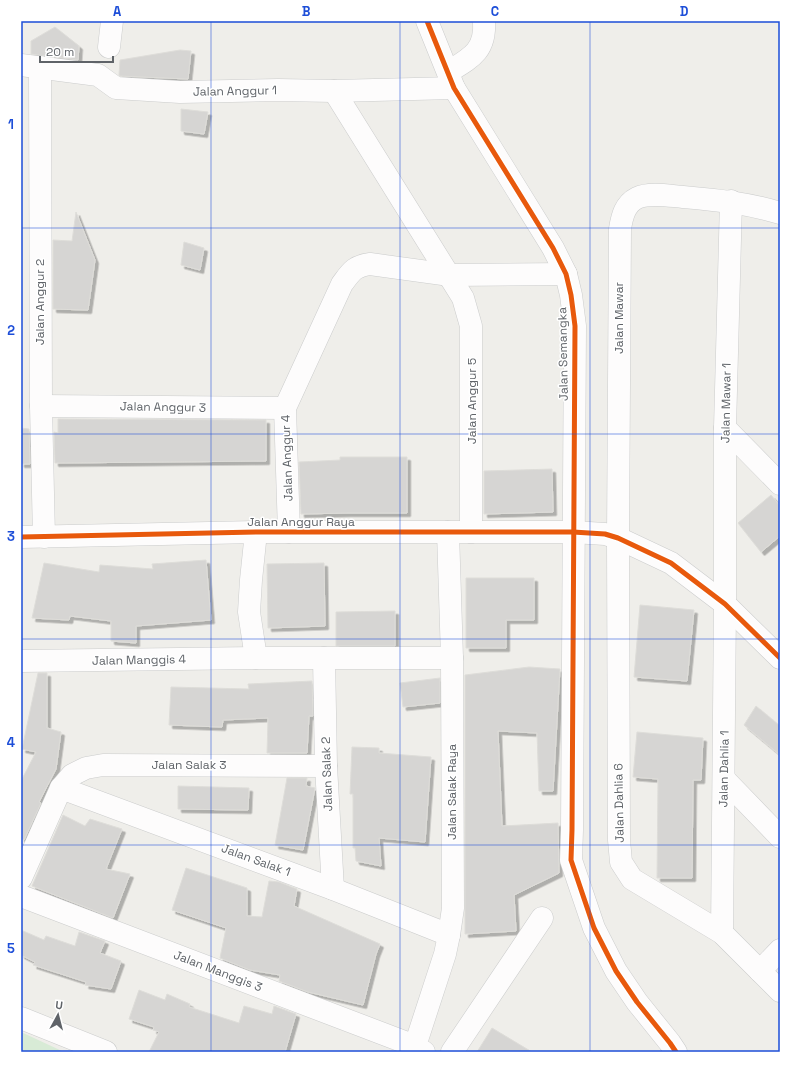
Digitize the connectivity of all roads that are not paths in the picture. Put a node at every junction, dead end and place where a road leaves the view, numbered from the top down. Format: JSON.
{"nodes":[{"id":1,"x":112,"y":21,"type":"edge"},
{"id":2,"x":427,"y":21,"type":"edge"},
{"id":3,"x":484,"y":21,"type":"edge"},
{"id":4,"x":109,"y":47,"type":"dead end"},
{"id":5,"x":31,"y":66,"type":"edge"},
{"id":6,"x":451,"y":80,"type":"junction"},
{"id":7,"x":334,"y":91,"type":"junction"},
{"id":8,"x":731,"y":201,"type":"junction"},
{"id":9,"x":780,"y":213,"type":"edge"},
{"id":10,"x":566,"y":274,"type":"junction"},
{"id":11,"x":450,"y":275,"type":"junction"},
{"id":12,"x":41,"y":406,"type":"junction"},
{"id":13,"x":285,"y":408,"type":"junction"},
{"id":14,"x":725,"y":428,"type":"junction"},
{"id":15,"x":780,"y":484,"type":"edge"},
{"id":16,"x":256,"y":532,"type":"junction"},
{"id":17,"x":289,"y":532,"type":"junction"},
{"id":18,"x":448,"y":532,"type":"junction"},
{"id":19,"x":471,"y":532,"type":"junction"},
{"id":20,"x":578,"y":532,"type":"junction"},
{"id":21,"x":611,"y":536,"type":"junction"},
{"id":22,"x":21,"y":537,"type":"edge"},
{"id":23,"x":44,"y":537,"type":"junction"},
{"id":24,"x":725,"y":604,"type":"junction"},
{"id":25,"x":256,"y":658,"type":"junction"},
{"id":26,"x":324,"y":658,"type":"junction"},
{"id":27,"x":452,"y":658,"type":"junction"},
{"id":28,"x":780,"y":658,"type":"edge"},
{"id":29,"x":21,"y":661,"type":"edge"},
{"id":30,"x":326,"y":766,"type":"junction"},
{"id":31,"x":724,"y":779,"type":"junction"},
{"id":32,"x":61,"y":788,"type":"junction"},
{"id":33,"x":780,"y":837,"type":"edge"},
{"id":34,"x":21,"y":878,"type":"edge"},
{"id":35,"x":333,"y":889,"type":"junction"},
{"id":36,"x":21,"y":896,"type":"edge"},
{"id":37,"x":542,"y":918,"type":"dead end"},
{"id":38,"x":722,"y":933,"type":"junction"},
{"id":39,"x":449,"y":935,"type":"junction"},
{"id":40,"x":780,"y":950,"type":"edge"},
{"id":41,"x":760,"y":971,"type":"junction"},
{"id":42,"x":780,"y":991,"type":"edge"},
{"id":43,"x":21,"y":1018,"type":"edge"},
{"id":44,"x":420,"y":1049,"type":"edge"},
{"id":45,"x":106,"y":1052,"type":"edge"},
{"id":46,"x":452,"y":1052,"type":"edge"},
{"id":47,"x":676,"y":1052,"type":"edge"}],
"edges":[{"from":1,"to":4,"type":"street"},
{"from":2,"to":6,"type":"street","name":"Jalan Semangka"},
{"from":3,"to":6,"type":"street"},
{"from":5,"to":7,"type":"street","name":"Jalan Anggur 1"},
{"from":5,"to":12,"type":"street","name":"Jalan Anggur 2"},
{"from":6,"to":7,"type":"street","name":"Jalan Anggur 1"},
{"from":6,"to":10,"type":"street","name":"Jalan Semangka"},
{"from":7,"to":11,"type":"street","name":"Jalan Anggur 5"},
{"from":8,"to":9,"type":"street","name":"Jalan Mawar"},
{"from":8,"to":14,"type":"street","name":"Jalan Mawar 1"},
{"from":8,"to":21,"type":"street","name":"Jalan Mawar"},
{"from":10,"to":11,"type":"street"},
{"from":10,"to":20,"type":"street","name":"Jalan Semangka"},
{"from":11,"to":13,"type":"street"},
{"from":11,"to":19,"type":"street","name":"Jalan Anggur 5"},
{"from":12,"to":13,"type":"street","name":"Jalan Anggur 3"},
{"from":12,"to":23,"type":"street","name":"Jalan Anggur 2"},
{"from":13,"to":17,"type":"street","name":"Jalan Anggur 4"},
{"from":14,"to":15,"type":"street"},
{"from":14,"to":24,"type":"street","name":"Jalan Mawar 1"},
{"from":16,"to":17,"type":"street","name":"Jalan Anggur Raya"},
{"from":16,"to":23,"type":"street","name":"Jalan Anggur Raya"},
{"from":16,"to":25,"type":"street"},
{"from":17,"to":18,"type":"street","name":"Jalan Anggur Raya"},
{"from":18,"to":19,"type":"street","name":"Jalan Anggur Raya"},
{"from":18,"to":27,"type":"street","name":"Jalan Salak Raya"},
{"from":19,"to":20,"type":"street","name":"Jalan Anggur Raya"},
{"from":20,"to":21,"type":"street","name":"Jalan Anggur Raya"},
{"from":20,"to":47,"type":"street","name":"Jalan Semangka"},
{"from":21,"to":24,"type":"street"},
{"from":21,"to":38,"type":"street","name":"Jalan Dahlia 6"},
{"from":22,"to":23,"type":"street","name":"Jalan Anggur Raya"},
{"from":24,"to":28,"type":"street"},
{"from":24,"to":31,"type":"street","name":"Jalan Dahlia 1"},
{"from":25,"to":26,"type":"street","name":"Jalan Manggis 4"},
{"from":25,"to":29,"type":"street","name":"Jalan Manggis 4"},
{"from":26,"to":27,"type":"street","name":"Jalan Manggis 4"},
{"from":26,"to":30,"type":"street","name":"Jalan Salak 2"},
{"from":27,"to":39,"type":"street","name":"Jalan Salak Raya"},
{"from":30,"to":32,"type":"street","name":"Jalan Salak 3"},
{"from":30,"to":35,"type":"street","name":"Jalan Salak 2"},
{"from":31,"to":33,"type":"street"},
{"from":31,"to":38,"type":"street","name":"Jalan Dahlia 1"},
{"from":32,"to":34,"type":"street","name":"Jalan Salak 3"},
{"from":32,"to":35,"type":"street","name":"Jalan Salak 1"},
{"from":35,"to":39,"type":"street","name":"Jalan Salak 1"},
{"from":36,"to":44,"type":"street","name":"Jalan Manggis 3"},
{"from":37,"to":46,"type":"street"},
{"from":38,"to":41,"type":"street","name":"Jalan Dahlia 6"},
{"from":39,"to":44,"type":"street","name":"Jalan Salak Raya"},
{"from":40,"to":41,"type":"street"},
{"from":41,"to":42,"type":"street","name":"Jalan Dahlia 6"},
{"from":43,"to":45,"type":"street"}]}
